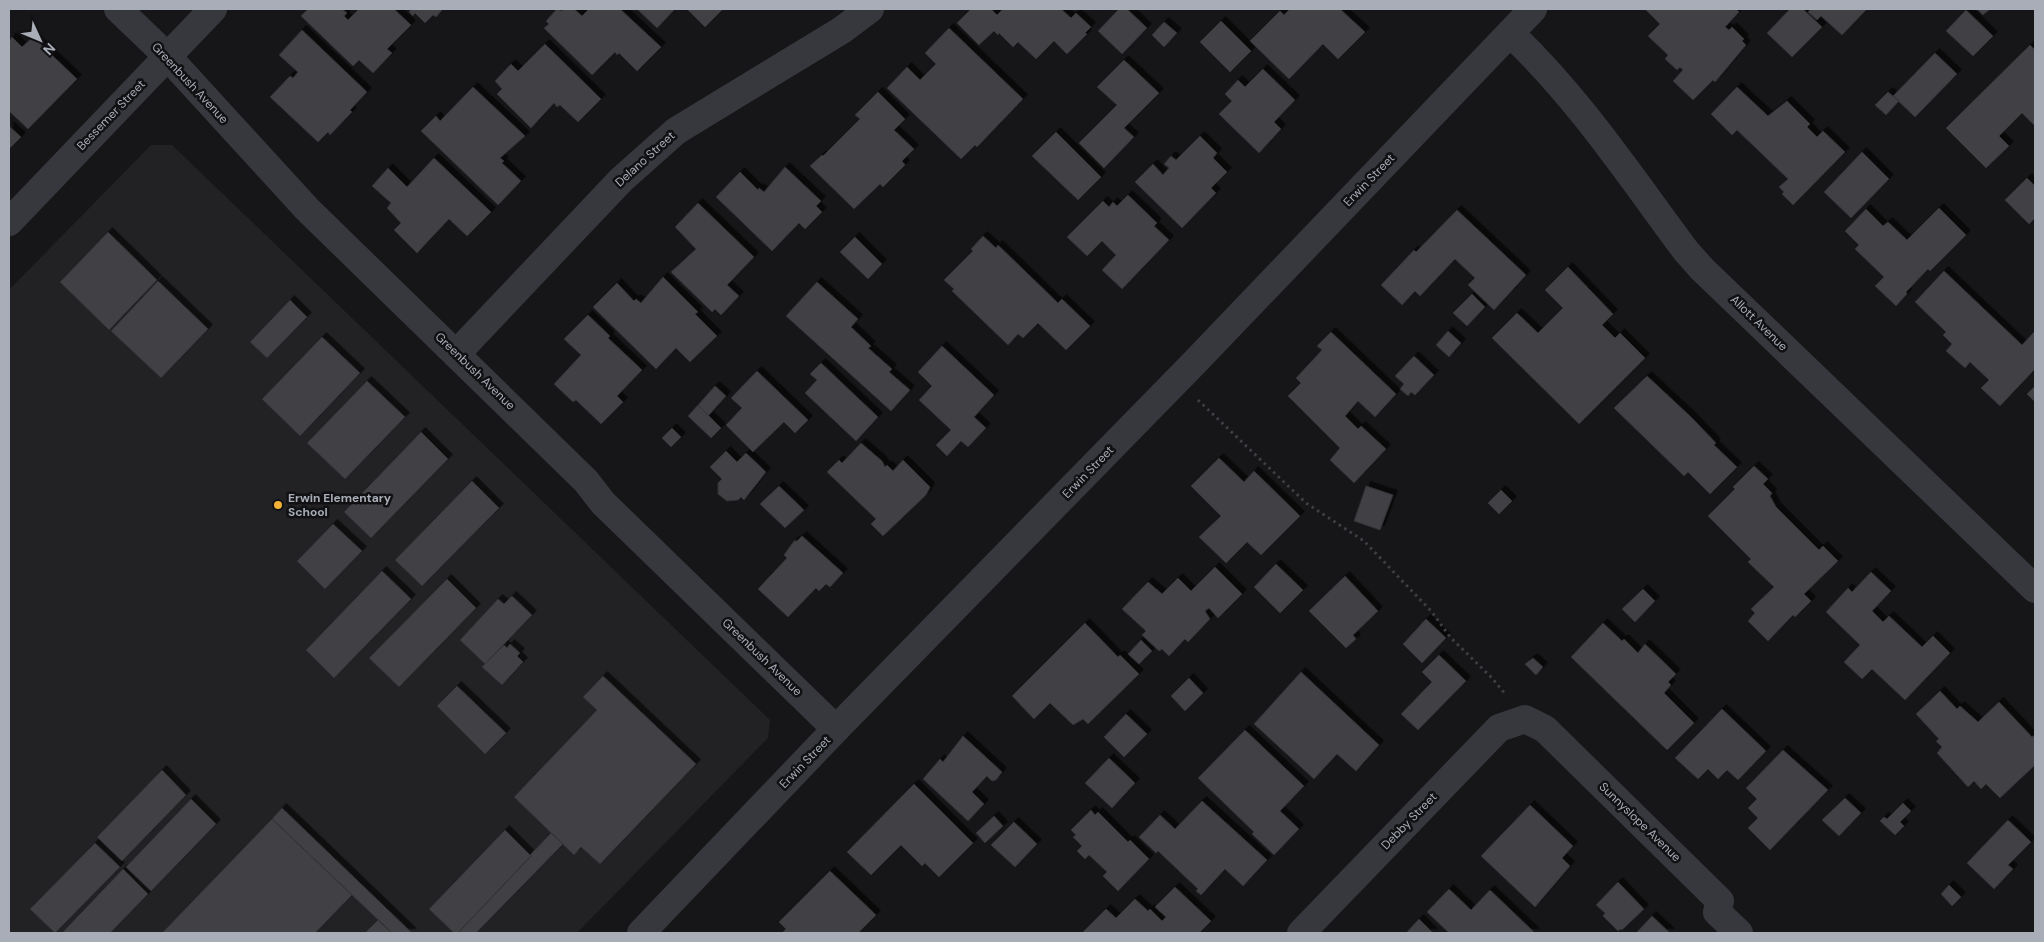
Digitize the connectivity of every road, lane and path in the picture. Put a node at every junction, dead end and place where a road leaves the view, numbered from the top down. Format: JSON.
{"nodes":[{"id":1,"x":118,"y":9,"type":"edge"},
{"id":2,"x":214,"y":9,"type":"edge"},
{"id":3,"x":870,"y":9,"type":"edge"},
{"id":4,"x":1533,"y":9,"type":"edge"},
{"id":5,"x":1510,"y":32,"type":"junction"},
{"id":6,"x":167,"y":56,"type":"junction"},
{"id":7,"x":9,"y":222,"type":"edge"},
{"id":8,"x":456,"y":354,"type":"junction"},
{"id":9,"x":1178,"y":380,"type":"junction"},
{"id":10,"x":2035,"y":590,"type":"edge"},
{"id":11,"x":1524,"y":719,"type":"junction"},
{"id":12,"x":836,"y":729,"type":"junction"},
{"id":13,"x":641,"y":933,"type":"edge"},
{"id":14,"x":1301,"y":933,"type":"edge"},
{"id":15,"x":1739,"y":933,"type":"edge"}],
"edges":[{"from":1,"to":6,"type":"street","name":"Greenbush Avenue"},
{"from":2,"to":6,"type":"street","name":"Bessemer Street"},
{"from":3,"to":8,"type":"street","name":"Delano Street"},
{"from":4,"to":5,"type":"street","name":"Erwin Street"},
{"from":5,"to":9,"type":"street","name":"Erwin Street"},
{"from":5,"to":10,"type":"street","name":"Allott Avenue"},
{"from":6,"to":7,"type":"street","name":"Bessemer Street"},
{"from":6,"to":8,"type":"street","name":"Greenbush Avenue"},
{"from":8,"to":12,"type":"street","name":"Greenbush Avenue"},
{"from":9,"to":11,"type":"path"},
{"from":9,"to":12,"type":"street","name":"Erwin Street"},
{"from":11,"to":14,"type":"street","name":"Debby Street"},
{"from":11,"to":15,"type":"street","name":"Sunnyslope Avenue"},
{"from":12,"to":13,"type":"street","name":"Erwin Street"}]}
